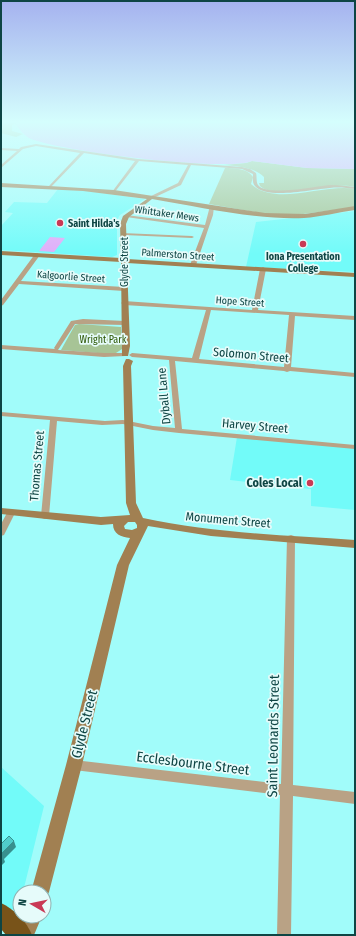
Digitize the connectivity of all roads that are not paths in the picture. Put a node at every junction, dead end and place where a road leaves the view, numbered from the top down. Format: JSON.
{"nodes":[{"id":1,"x":69,"y":167,"type":"edge"},
{"id":2,"x":133,"y":167,"type":"edge"},
{"id":3,"x":189,"y":167,"type":"edge"},
{"id":4,"x":228,"y":167,"type":"edge"},
{"id":5,"x":1,"y":185,"type":"edge"},
{"id":6,"x":50,"y":187,"type":"junction"},
{"id":7,"x":355,"y":188,"type":"edge"},
{"id":8,"x":114,"y":192,"type":"junction"},
{"id":9,"x":151,"y":198,"type":"junction"},
{"id":10,"x":212,"y":207,"type":"junction"},
{"id":11,"x":355,"y":208,"type":"edge"},
{"id":12,"x":126,"y":216,"type":"junction"},
{"id":13,"x":206,"y":227,"type":"junction"},
{"id":14,"x":124,"y":234,"type":"junction"},
{"id":15,"x":192,"y":237,"type":"dead end"},
{"id":16,"x":1,"y":253,"type":"edge"},
{"id":17,"x":38,"y":255,"type":"junction"},
{"id":18,"x":124,"y":261,"type":"junction"},
{"id":19,"x":193,"y":265,"type":"junction"},
{"id":20,"x":263,"y":269,"type":"junction"},
{"id":21,"x":355,"y":275,"type":"edge"},
{"id":22,"x":18,"y":282,"type":"junction"},
{"id":23,"x":124,"y":289,"type":"junction"},
{"id":24,"x":124,"y":303,"type":"junction"},
{"id":25,"x":1,"y":304,"type":"edge"},
{"id":26,"x":210,"y":308,"type":"junction"},
{"id":27,"x":254,"y":311,"type":"junction"},
{"id":28,"x":292,"y":314,"type":"junction"},
{"id":29,"x":355,"y":318,"type":"edge"},
{"id":30,"x":125,"y":323,"type":"junction"},
{"id":31,"x":1,"y":348,"type":"edge"},
{"id":32,"x":57,"y":348,"type":"dead end"},
{"id":33,"x":127,"y":357,"type":"junction"},
{"id":34,"x":172,"y":360,"type":"junction"},
{"id":35,"x":195,"y":361,"type":"junction"},
{"id":36,"x":287,"y":370,"type":"junction"},
{"id":37,"x":355,"y":375,"type":"edge"},
{"id":38,"x":1,"y":414,"type":"edge"},
{"id":39,"x":54,"y":418,"type":"junction"},
{"id":40,"x":128,"y":425,"type":"junction"},
{"id":41,"x":179,"y":431,"type":"junction"},
{"id":42,"x":355,"y":447,"type":"edge"},
{"id":43,"x":6,"y":512,"type":"edge"},
{"id":44,"x":45,"y":516,"type":"junction"},
{"id":45,"x":131,"y":525,"type":"junction"},
{"id":46,"x":1,"y":533,"type":"edge"},
{"id":47,"x":291,"y":538,"type":"junction"},
{"id":48,"x":355,"y":541,"type":"edge"},
{"id":49,"x":355,"y":544,"type":"edge"},
{"id":50,"x":74,"y":765,"type":"junction"},
{"id":51,"x":288,"y":789,"type":"junction"},
{"id":52,"x":355,"y":798,"type":"edge"},
{"id":53,"x":42,"y":884,"type":"edge"},
{"id":54,"x":1,"y":914,"type":"edge"},
{"id":55,"x":28,"y":924,"type":"edge"},
{"id":56,"x":22,"y":935,"type":"edge"},
{"id":57,"x":284,"y":935,"type":"edge"}],
"edges":[{"from":1,"to":6,"type":"street"},
{"from":2,"to":8,"type":"street"},
{"from":3,"to":9,"type":"street"},
{"from":4,"to":7,"type":"street"},
{"from":5,"to":6,"type":"street"},
{"from":6,"to":8,"type":"street"},
{"from":8,"to":9,"type":"street"},
{"from":9,"to":10,"type":"street"},
{"from":9,"to":12,"type":"street"},
{"from":10,"to":11,"type":"street"},
{"from":10,"to":13,"type":"street"},
{"from":12,"to":13,"type":"street","name":"Whittaker Mews"},
{"from":12,"to":14,"type":"street","name":"Glyde Street"},
{"from":13,"to":19,"type":"street"},
{"from":14,"to":15,"type":"street"},
{"from":14,"to":18,"type":"street","name":"Glyde Street"},
{"from":16,"to":17,"type":"street","name":"Palmerston Street"},
{"from":17,"to":18,"type":"street","name":"Palmerston Street"},
{"from":17,"to":22,"type":"street"},
{"from":18,"to":19,"type":"street","name":"Palmerston Street"},
{"from":18,"to":23,"type":"street","name":"Glyde Street"},
{"from":19,"to":20,"type":"street","name":"Palmerston Street"},
{"from":20,"to":21,"type":"street","name":"Palmerston Street"},
{"from":20,"to":27,"type":"street"},
{"from":22,"to":23,"type":"street","name":"Kalgoorlie Street"},
{"from":22,"to":25,"type":"street"},
{"from":23,"to":24,"type":"street","name":"Glyde Street"},
{"from":24,"to":26,"type":"street","name":"Hope Street"},
{"from":24,"to":30,"type":"street","name":"Glyde Street"},
{"from":26,"to":27,"type":"street","name":"Hope Street"},
{"from":26,"to":35,"type":"street"},
{"from":27,"to":28,"type":"street","name":"Hope Street"},
{"from":28,"to":29,"type":"street","name":"Hope Street"},
{"from":28,"to":36,"type":"street"},
{"from":30,"to":32,"type":"street"},
{"from":30,"to":33,"type":"street","name":"Glyde Street"},
{"from":31,"to":33,"type":"street","name":"Solomon Street"},
{"from":33,"to":34,"type":"street","name":"Solomon Street"},
{"from":33,"to":40,"type":"street","name":"Glyde Street"},
{"from":34,"to":35,"type":"street","name":"Solomon Street"},
{"from":34,"to":41,"type":"street","name":"Dyball Lane"},
{"from":35,"to":36,"type":"street","name":"Solomon Street"},
{"from":36,"to":37,"type":"street","name":"Solomon Street"},
{"from":38,"to":39,"type":"street","name":"Harvey Street"},
{"from":39,"to":40,"type":"street","name":"Harvey Street"},
{"from":39,"to":44,"type":"street","name":"Thomas Street"},
{"from":40,"to":41,"type":"street","name":"Harvey Street"},
{"from":40,"to":45,"type":"street","name":"Glyde Street"},
{"from":41,"to":42,"type":"street","name":"Harvey Street"},
{"from":43,"to":44,"type":"street"},
{"from":43,"to":46,"type":"street"},
{"from":44,"to":45,"type":"street"},
{"from":45,"to":47,"type":"street","name":"Monument Street"},
{"from":45,"to":50,"type":"street","name":"Glyde Street"},
{"from":47,"to":48,"type":"street","name":"Monument Street"},
{"from":47,"to":49,"type":"street","name":"Monument Street"},
{"from":47,"to":51,"type":"street","name":"Saint Leonards Street"},
{"from":50,"to":51,"type":"street","name":"Ecclesbourne Street"},
{"from":50,"to":53,"type":"street","name":"Glyde Street"},
{"from":51,"to":52,"type":"street","name":"Ecclesbourne Street"},
{"from":51,"to":57,"type":"street","name":"Saint Leonards Street"},
{"from":54,"to":56,"type":"highway"},
{"from":55,"to":56,"type":"street"}]}
